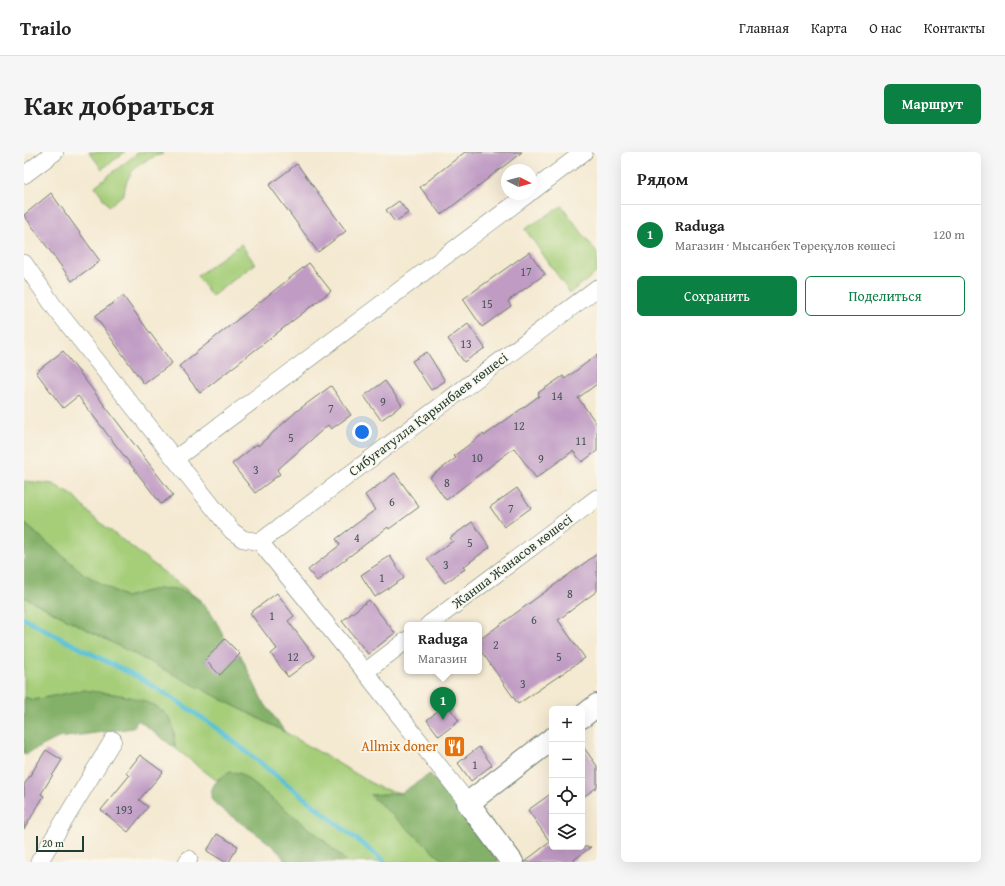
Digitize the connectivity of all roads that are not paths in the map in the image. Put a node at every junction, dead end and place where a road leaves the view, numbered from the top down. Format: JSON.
{"nodes":[{"id":1,"x":584,"y":152,"type":"edge"},
{"id":2,"x":51,"y":155,"type":"edge"},
{"id":3,"x":24,"y":175,"type":"edge"},
{"id":4,"x":537,"y":187,"type":"edge"},
{"id":5,"x":520,"y":200,"type":"edge"},
{"id":6,"x":24,"y":263,"type":"edge"},
{"id":7,"x":597,"y":288,"type":"edge"},
{"id":8,"x":175,"y":459,"type":"junction"},
{"id":9,"x":597,"y":498,"type":"edge"},
{"id":10,"x":260,"y":542,"type":"junction"},
{"id":11,"x":432,"y":622,"type":"edge"},
{"id":12,"x":404,"y":642,"type":"edge"},
{"id":13,"x":365,"y":672,"type":"junction"},
{"id":14,"x":597,"y":705,"type":"edge"},
{"id":15,"x":585,"y":714,"type":"edge"},
{"id":16,"x":113,"y":740,"type":"dead end"},
{"id":17,"x":549,"y":741,"type":"edge"},
{"id":18,"x":468,"y":803,"type":"junction"},
{"id":19,"x":39,"y":862,"type":"edge"},
{"id":20,"x":512,"y":862,"type":"edge"}],
"edges":[{"from":1,"to":4,"type":"street"},
{"from":2,"to":3,"type":"street"},
{"from":5,"to":8,"type":"street"},
{"from":6,"to":8,"type":"street"},
{"from":7,"to":10,"type":"street","name":"Сибуғатулла Қарынбаев көшесі"},
{"from":8,"to":10,"type":"street"},
{"from":9,"to":11,"type":"street","name":"Жанша Жанасов көшесі"},
{"from":10,"to":13,"type":"street"},
{"from":12,"to":13,"type":"street"},
{"from":13,"to":18,"type":"street"},
{"from":14,"to":15,"type":"street"},
{"from":16,"to":19,"type":"street"},
{"from":17,"to":18,"type":"street"},
{"from":18,"to":20,"type":"street"}]}
